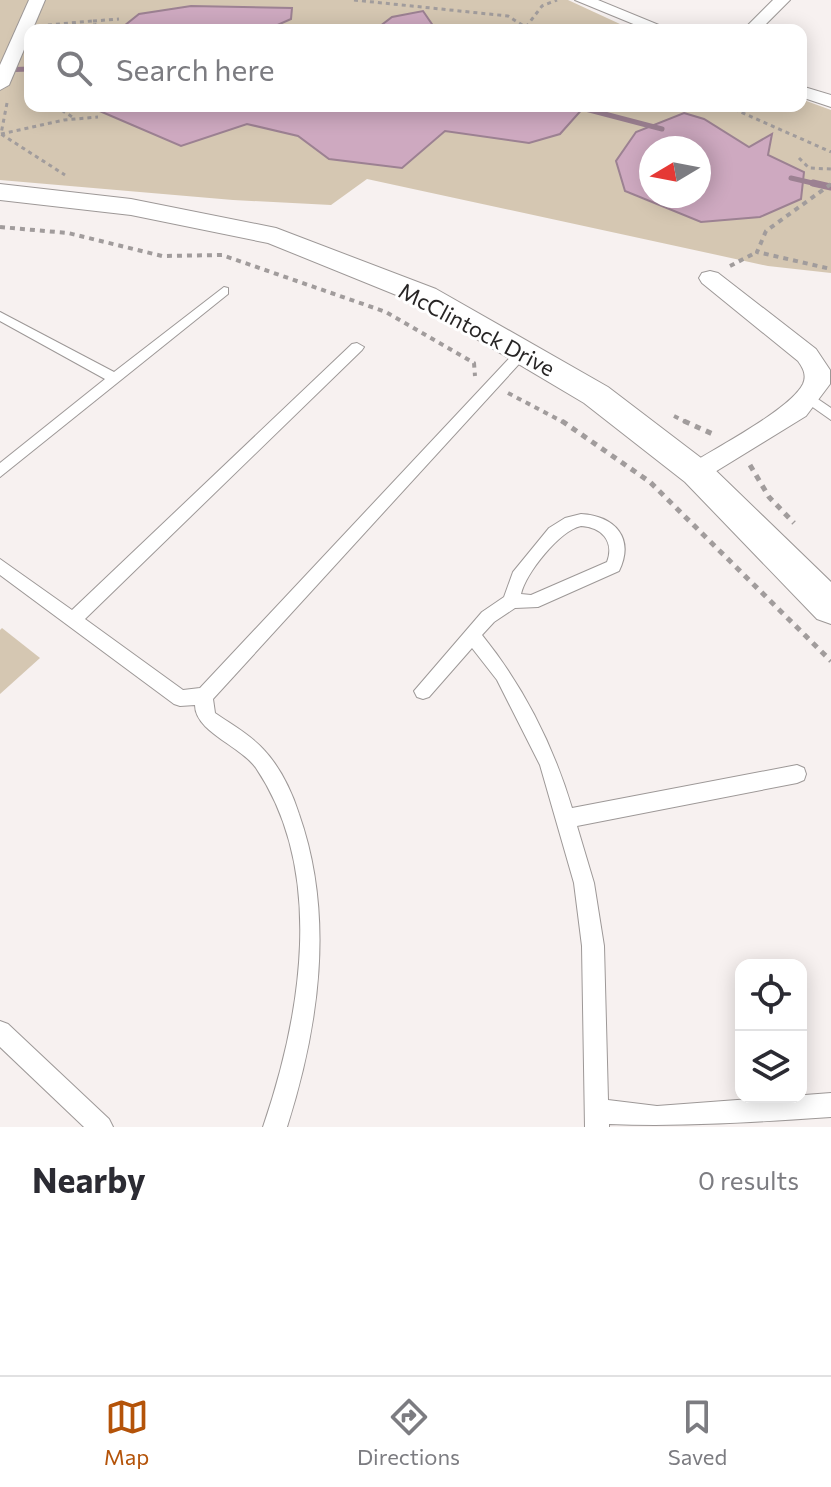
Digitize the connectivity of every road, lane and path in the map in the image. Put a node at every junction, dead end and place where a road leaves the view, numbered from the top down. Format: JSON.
{"nodes":[{"id":1,"x":37,"y":0,"type":"edge"},
{"id":2,"x":354,"y":0,"type":"edge"},
{"id":3,"x":383,"y":0,"type":"edge"},
{"id":4,"x":557,"y":0,"type":"edge"},
{"id":5,"x":583,"y":0,"type":"edge"},
{"id":6,"x":782,"y":0,"type":"edge"},
{"id":7,"x":377,"y":4,"type":"junction"},
{"id":8,"x":119,"y":19,"type":"dead end"},
{"id":9,"x":92,"y":21,"type":"junction"},
{"id":10,"x":27,"y":24,"type":"edge"},
{"id":11,"x":55,"y":24,"type":"edge"},
{"id":12,"x":95,"y":24,"type":"edge"},
{"id":13,"x":520,"y":24,"type":"edge"},
{"id":14,"x":531,"y":24,"type":"edge"},
{"id":15,"x":647,"y":24,"type":"edge"},
{"id":16,"x":757,"y":24,"type":"edge"},
{"id":17,"x":24,"y":30,"type":"edge"},
{"id":18,"x":0,"y":85,"type":"edge"},
{"id":19,"x":807,"y":93,"type":"edge"},
{"id":20,"x":831,"y":101,"type":"edge"},
{"id":21,"x":65,"y":112,"type":"edge"},
{"id":22,"x":741,"y":112,"type":"edge"},
{"id":23,"x":98,"y":117,"type":"dead end"},
{"id":24,"x":75,"y":118,"type":"junction"},
{"id":25,"x":0,"y":134,"type":"edge"},
{"id":26,"x":831,"y":152,"type":"edge"},
{"id":27,"x":799,"y":158,"type":"dead end"},
{"id":28,"x":831,"y":169,"type":"edge"},
{"id":29,"x":831,"y":184,"type":"edge"},
{"id":30,"x":0,"y":192,"type":"edge"},
{"id":31,"x":0,"y":227,"type":"edge"},
{"id":32,"x":831,"y":269,"type":"edge"},
{"id":33,"x":710,"y":278,"type":"dead end"},
{"id":34,"x":224,"y":291,"type":"dead end"},
{"id":35,"x":0,"y":316,"type":"edge"},
{"id":36,"x":357,"y":347,"type":"dead end"},
{"id":37,"x":523,"y":352,"type":"junction"},
{"id":38,"x":115,"y":379,"type":"junction"},
{"id":39,"x":493,"y":386,"type":"junction"},
{"id":40,"x":809,"y":398,"type":"junction"},
{"id":41,"x":831,"y":415,"type":"edge"},
{"id":42,"x":0,"y":471,"type":"edge"},
{"id":43,"x":697,"y":473,"type":"junction"},
{"id":44,"x":0,"y":566,"type":"edge"},
{"id":45,"x":512,"y":601,"type":"junction"},
{"id":46,"x":831,"y":607,"type":"edge"},
{"id":47,"x":75,"y":618,"type":"junction"},
{"id":48,"x":472,"y":635,"type":"junction"},
{"id":49,"x":831,"y":661,"type":"edge"},
{"id":50,"x":423,"y":691,"type":"dead end"},
{"id":51,"x":204,"y":696,"type":"junction"},
{"id":52,"x":797,"y":774,"type":"dead end"},
{"id":53,"x":566,"y":819,"type":"junction"},
{"id":54,"x":0,"y":1032,"type":"edge"},
{"id":55,"x":831,"y":1105,"type":"edge"},
{"id":56,"x":598,"y":1119,"type":"edge"},
{"id":57,"x":101,"y":1127,"type":"edge"},
{"id":58,"x":275,"y":1127,"type":"edge"}],
"edges":[{"from":1,"to":10,"type":"street"},
{"from":2,"to":7,"type":"path"},
{"from":3,"to":7,"type":"path"},
{"from":4,"to":14,"type":"path"},
{"from":5,"to":15,"type":"street"},
{"from":6,"to":16,"type":"street"},
{"from":7,"to":13,"type":"path"},
{"from":8,"to":9,"type":"path"},
{"from":9,"to":11,"type":"path"},
{"from":9,"to":12,"type":"path"},
{"from":17,"to":18,"type":"street"},
{"from":19,"to":20,"type":"street"},
{"from":21,"to":24,"type":"path"},
{"from":22,"to":26,"type":"path"},
{"from":23,"to":24,"type":"path"},
{"from":24,"to":25,"type":"path"},
{"from":27,"to":28,"type":"path"},
{"from":29,"to":32,"type":"path"},
{"from":30,"to":37,"type":"street","name":"McClintock Drive"},
{"from":31,"to":39,"type":"path"},
{"from":33,"to":40,"type":"street"},
{"from":34,"to":38,"type":"lane"},
{"from":35,"to":38,"type":"lane"},
{"from":36,"to":47,"type":"lane"},
{"from":37,"to":39,"type":"lane"},
{"from":37,"to":43,"type":"street","name":"McClintock Drive"},
{"from":38,"to":42,"type":"lane"},
{"from":39,"to":49,"type":"path"},
{"from":39,"to":51,"type":"lane"},
{"from":40,"to":41,"type":"lane"},
{"from":40,"to":43,"type":"street"},
{"from":43,"to":46,"type":"street","name":"McClintock Drive"},
{"from":44,"to":47,"type":"lane"},
{"from":45,"to":45,"type":"lane"},
{"from":45,"to":48,"type":"lane"},
{"from":47,"to":51,"type":"lane"},
{"from":48,"to":50,"type":"lane"},
{"from":48,"to":53,"type":"lane"},
{"from":51,"to":58,"type":"lane"},
{"from":52,"to":53,"type":"lane"},
{"from":53,"to":56,"type":"lane"},
{"from":54,"to":57,"type":"lane"},
{"from":55,"to":56,"type":"lane"}]}
